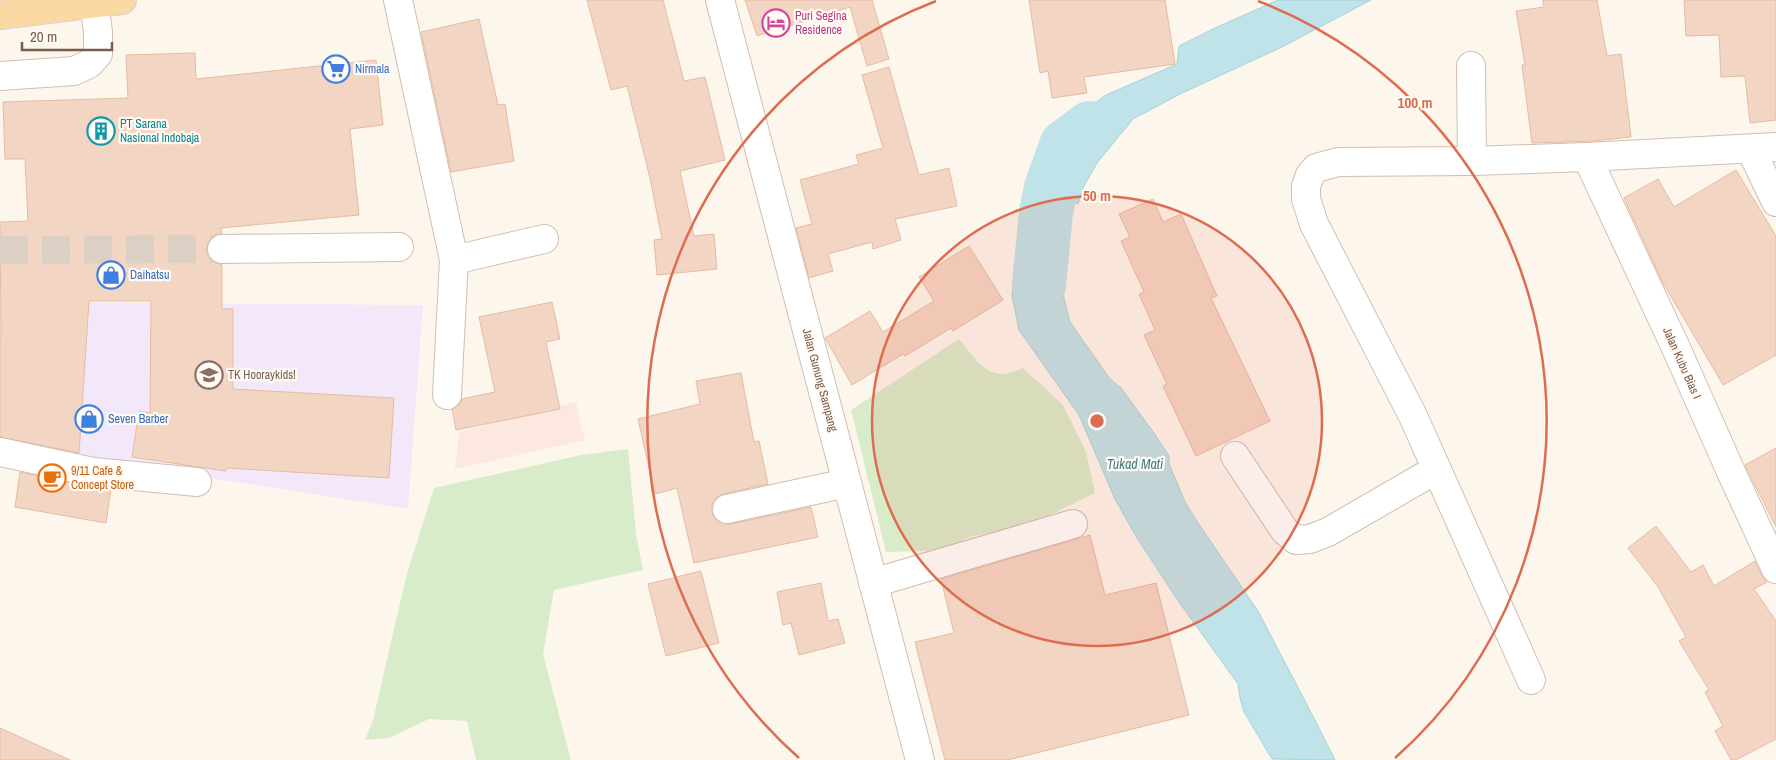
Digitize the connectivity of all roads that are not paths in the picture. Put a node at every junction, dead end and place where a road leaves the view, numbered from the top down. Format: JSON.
{"nodes":[{"id":1,"x":122,"y":0,"type":"edge"},
{"id":2,"x":398,"y":0,"type":"edge"},
{"id":3,"x":720,"y":0,"type":"edge"},
{"id":4,"x":94,"y":3,"type":"junction"},
{"id":5,"x":0,"y":15,"type":"edge"},
{"id":6,"x":1471,"y":66,"type":"dead end"},
{"id":7,"x":0,"y":76,"type":"edge"},
{"id":8,"x":1763,"y":148,"type":"edge"},
{"id":9,"x":1587,"y":157,"type":"junction"},
{"id":10,"x":1472,"y":161,"type":"junction"},
{"id":11,"x":1776,"y":202,"type":"edge"},
{"id":12,"x":544,"y":240,"type":"dead end"},
{"id":13,"x":399,"y":247,"type":"dead end"},
{"id":14,"x":222,"y":249,"type":"tunnel mouth"},
{"id":15,"x":454,"y":260,"type":"junction"},
{"id":16,"x":447,"y":395,"type":"dead end"},
{"id":17,"x":0,"y":452,"type":"edge"},
{"id":18,"x":1235,"y":456,"type":"dead end"},
{"id":19,"x":1437,"y":469,"type":"junction"},
{"id":20,"x":197,"y":482,"type":"dead end"},
{"id":21,"x":847,"y":483,"type":"junction"},
{"id":22,"x":727,"y":509,"type":"dead end"},
{"id":23,"x":1073,"y":524,"type":"dead end"},
{"id":24,"x":1776,"y":569,"type":"edge"},
{"id":25,"x":873,"y":583,"type":"junction"},
{"id":26,"x":1531,"y":680,"type":"dead end"},
{"id":27,"x":920,"y":760,"type":"edge"}],
"edges":[{"from":1,"to":4,"type":"main road"},
{"from":2,"to":15,"type":"street"},
{"from":3,"to":21,"type":"street","name":"Jalan Gunung Sampang"},
{"from":4,"to":5,"type":"main road"},
{"from":4,"to":7,"type":"street"},
{"from":6,"to":10,"type":"street"},
{"from":8,"to":9,"type":"street"},
{"from":8,"to":11,"type":"street"},
{"from":9,"to":10,"type":"street"},
{"from":9,"to":24,"type":"street","name":"Jalan Kubu Bias I"},
{"from":10,"to":19,"type":"street"},
{"from":12,"to":15,"type":"street"},
{"from":13,"to":14,"type":"street"},
{"from":15,"to":16,"type":"street"},
{"from":17,"to":20,"type":"street"},
{"from":18,"to":19,"type":"street"},
{"from":19,"to":26,"type":"street"},
{"from":21,"to":22,"type":"street"},
{"from":21,"to":25,"type":"street","name":"Jalan Gunung Sampang"},
{"from":23,"to":25,"type":"street"},
{"from":25,"to":27,"type":"street","name":"Jalan Gunung Sampang"}]}
